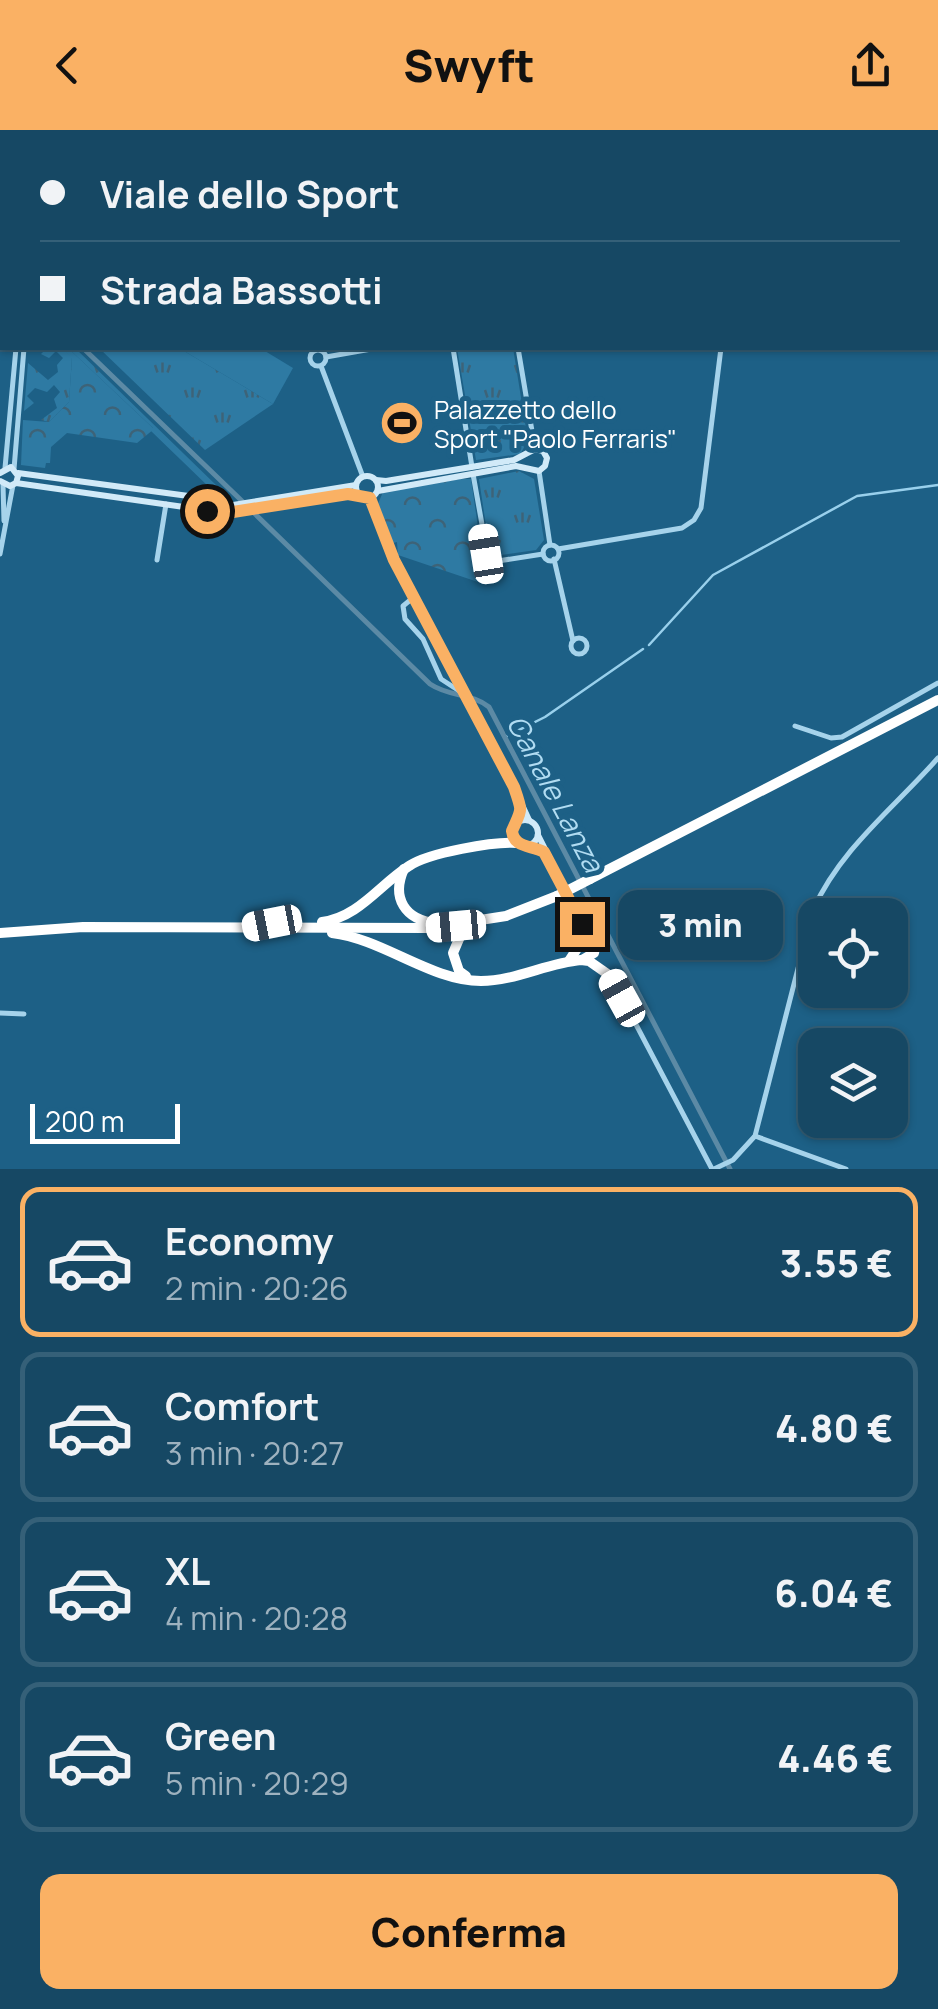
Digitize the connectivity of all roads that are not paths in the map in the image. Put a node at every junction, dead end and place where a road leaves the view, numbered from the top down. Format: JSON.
{"nodes":[{"id":1,"x":16,"y":350,"type":"edge"},
{"id":2,"x":24,"y":350,"type":"edge"},
{"id":3,"x":310,"y":350,"type":"edge"},
{"id":4,"x":366,"y":350,"type":"edge"},
{"id":5,"x":453,"y":350,"type":"edge"},
{"id":6,"x":518,"y":350,"type":"edge"},
{"id":7,"x":722,"y":350,"type":"edge"},
{"id":8,"x":326,"y":357,"type":"junction"},
{"id":9,"x":321,"y":366,"type":"junction"},
{"id":10,"x":0,"y":376,"type":"edge"},
{"id":11,"x":13,"y":378,"type":"junction"},
{"id":12,"x":536,"y":449,"type":"junction"},
{"id":13,"x":526,"y":456,"type":"junction"},
{"id":14,"x":527,"y":466,"type":"junction"},
{"id":15,"x":473,"y":470,"type":"junction"},
{"id":16,"x":538,"y":470,"type":"junction"},
{"id":17,"x":6,"y":471,"type":"edge"},
{"id":18,"x":363,"y":477,"type":"junction"},
{"id":19,"x":376,"y":480,"type":"junction"},
{"id":20,"x":2,"y":483,"type":"edge"},
{"id":21,"x":14,"y":484,"type":"junction"},
{"id":22,"x":124,"y":487,"type":"junction"},
{"id":23,"x":357,"y":489,"type":"junction"},
{"id":24,"x":378,"y":491,"type":"junction"},
{"id":25,"x":190,"y":496,"type":"junction"},
{"id":26,"x":123,"y":498,"type":"junction"},
{"id":27,"x":370,"y":498,"type":"junction"},
{"id":28,"x":166,"y":504,"type":"junction"},
{"id":29,"x":189,"y":507,"type":"junction"},
{"id":30,"x":239,"y":508,"type":"junction"},
{"id":31,"x":4,"y":529,"type":"junction"},
{"id":32,"x":550,"y":545,"type":"junction"},
{"id":33,"x":558,"y":549,"type":"junction"},
{"id":34,"x":0,"y":554,"type":"edge"},
{"id":35,"x":544,"y":554,"type":"junction"},
{"id":36,"x":158,"y":560,"type":"dead end"},
{"id":37,"x":554,"y":560,"type":"junction"},
{"id":38,"x":414,"y":597,"type":"junction"},
{"id":39,"x":573,"y":641,"type":"dead end"},
{"id":40,"x":938,"y":683,"type":"edge"},
{"id":41,"x":938,"y":700,"type":"edge"},
{"id":42,"x":473,"y":718,"type":"dead end"},
{"id":43,"x":795,"y":726,"type":"dead end"},
{"id":44,"x":938,"y":758,"type":"edge"},
{"id":45,"x":520,"y":805,"type":"junction"},
{"id":46,"x":529,"y":820,"type":"junction"},
{"id":47,"x":516,"y":826,"type":"junction"},
{"id":48,"x":538,"y":835,"type":"junction"},
{"id":49,"x":496,"y":844,"type":"junction"},
{"id":50,"x":523,"y":844,"type":"junction"},
{"id":51,"x":544,"y":852,"type":"junction"},
{"id":52,"x":405,"y":868,"type":"junction"},
{"id":53,"x":523,"y":910,"type":"junction"},
{"id":54,"x":582,"y":924,"type":"junction"},
{"id":55,"x":252,"y":927,"type":"junction"},
{"id":56,"x":0,"y":933,"type":"edge"},
{"id":57,"x":595,"y":948,"type":"junction"},
{"id":58,"x":575,"y":958,"type":"junction"},
{"id":59,"x":609,"y":975,"type":"junction"},
{"id":60,"x":481,"y":981,"type":"junction"},
{"id":61,"x":0,"y":1013,"type":"edge"},
{"id":62,"x":24,"y":1014,"type":"dead end"},
{"id":63,"x":754,"y":1136,"type":"junction"},
{"id":64,"x":713,"y":1169,"type":"edge"},
{"id":65,"x":846,"y":1169,"type":"edge"}],
"edges":[{"from":1,"to":11,"type":"street"},
{"from":2,"to":17,"type":"street"},
{"from":3,"to":8,"type":"street"},
{"from":3,"to":9,"type":"street"},
{"from":4,"to":8,"type":"street"},
{"from":5,"to":15,"type":"street"},
{"from":6,"to":12,"type":"street"},
{"from":7,"to":33,"type":"street"},
{"from":8,"to":9,"type":"street"},
{"from":9,"to":18,"type":"street"},
{"from":10,"to":11,"type":"street"},
{"from":11,"to":17,"type":"street"},
{"from":12,"to":13,"type":"street"},
{"from":12,"to":16,"type":"street"},
{"from":13,"to":14,"type":"street"},
{"from":13,"to":15,"type":"street"},
{"from":14,"to":15,"type":"street"},
{"from":14,"to":16,"type":"street"},
{"from":15,"to":19,"type":"street"},
{"from":15,"to":24,"type":"street"},
{"from":15,"to":35,"type":"street"},
{"from":16,"to":32,"type":"street"},
{"from":17,"to":21,"type":"street"},
{"from":17,"to":22,"type":"street"},
{"from":18,"to":19,"type":"street"},
{"from":18,"to":23,"type":"street"},
{"from":19,"to":24,"type":"street"},
{"from":20,"to":21,"type":"street"},
{"from":20,"to":31,"type":"street"},
{"from":21,"to":26,"type":"street"},
{"from":21,"to":31,"type":"street"},
{"from":22,"to":25,"type":"street"},
{"from":22,"to":26,"type":"street"},
{"from":23,"to":27,"type":"street"},
{"from":23,"to":30,"type":"street"},
{"from":24,"to":27,"type":"street"},
{"from":25,"to":29,"type":"street"},
{"from":25,"to":30,"type":"street"},
{"from":26,"to":28,"type":"street"},
{"from":27,"to":38,"type":"street"},
{"from":28,"to":29,"type":"street"},
{"from":28,"to":36,"type":"street"},
{"from":29,"to":30,"type":"street"},
{"from":31,"to":34,"type":"street"},
{"from":32,"to":33,"type":"street"},
{"from":32,"to":35,"type":"street"},
{"from":33,"to":37,"type":"street"},
{"from":35,"to":37,"type":"street"},
{"from":37,"to":39,"type":"street"},
{"from":38,"to":42,"type":"street"},
{"from":38,"to":45,"type":"street"},
{"from":40,"to":43,"type":"street"},
{"from":41,"to":53,"type":"highway","bridge":true},
{"from":44,"to":63,"type":"street"},
{"from":45,"to":46,"type":"street"},
{"from":45,"to":47,"type":"street"},
{"from":46,"to":47,"type":"street"},
{"from":46,"to":48,"type":"street"},
{"from":47,"to":49,"type":"highway"},
{"from":47,"to":50,"type":"street"},
{"from":48,"to":50,"type":"street"},
{"from":48,"to":51,"type":"street"},
{"from":49,"to":50,"type":"highway"},
{"from":49,"to":52,"type":"highway"},
{"from":50,"to":51,"type":"street"},
{"from":51,"to":54,"type":"street"},
{"from":52,"to":53,"type":"highway"},
{"from":52,"to":55,"type":"highway"},
{"from":53,"to":55,"type":"highway"},
{"from":53,"to":60,"type":"highway"},
{"from":54,"to":57,"type":"street"},
{"from":54,"to":58,"type":"highway"},
{"from":55,"to":56,"type":"highway"},
{"from":55,"to":60,"type":"highway"},
{"from":57,"to":58,"type":"highway"},
{"from":57,"to":59,"type":"street"},
{"from":58,"to":59,"type":"highway"},
{"from":58,"to":60,"type":"highway"},
{"from":59,"to":64,"type":"street"},
{"from":61,"to":62,"type":"street"},
{"from":63,"to":64,"type":"street"},
{"from":63,"to":65,"type":"street"}]}
